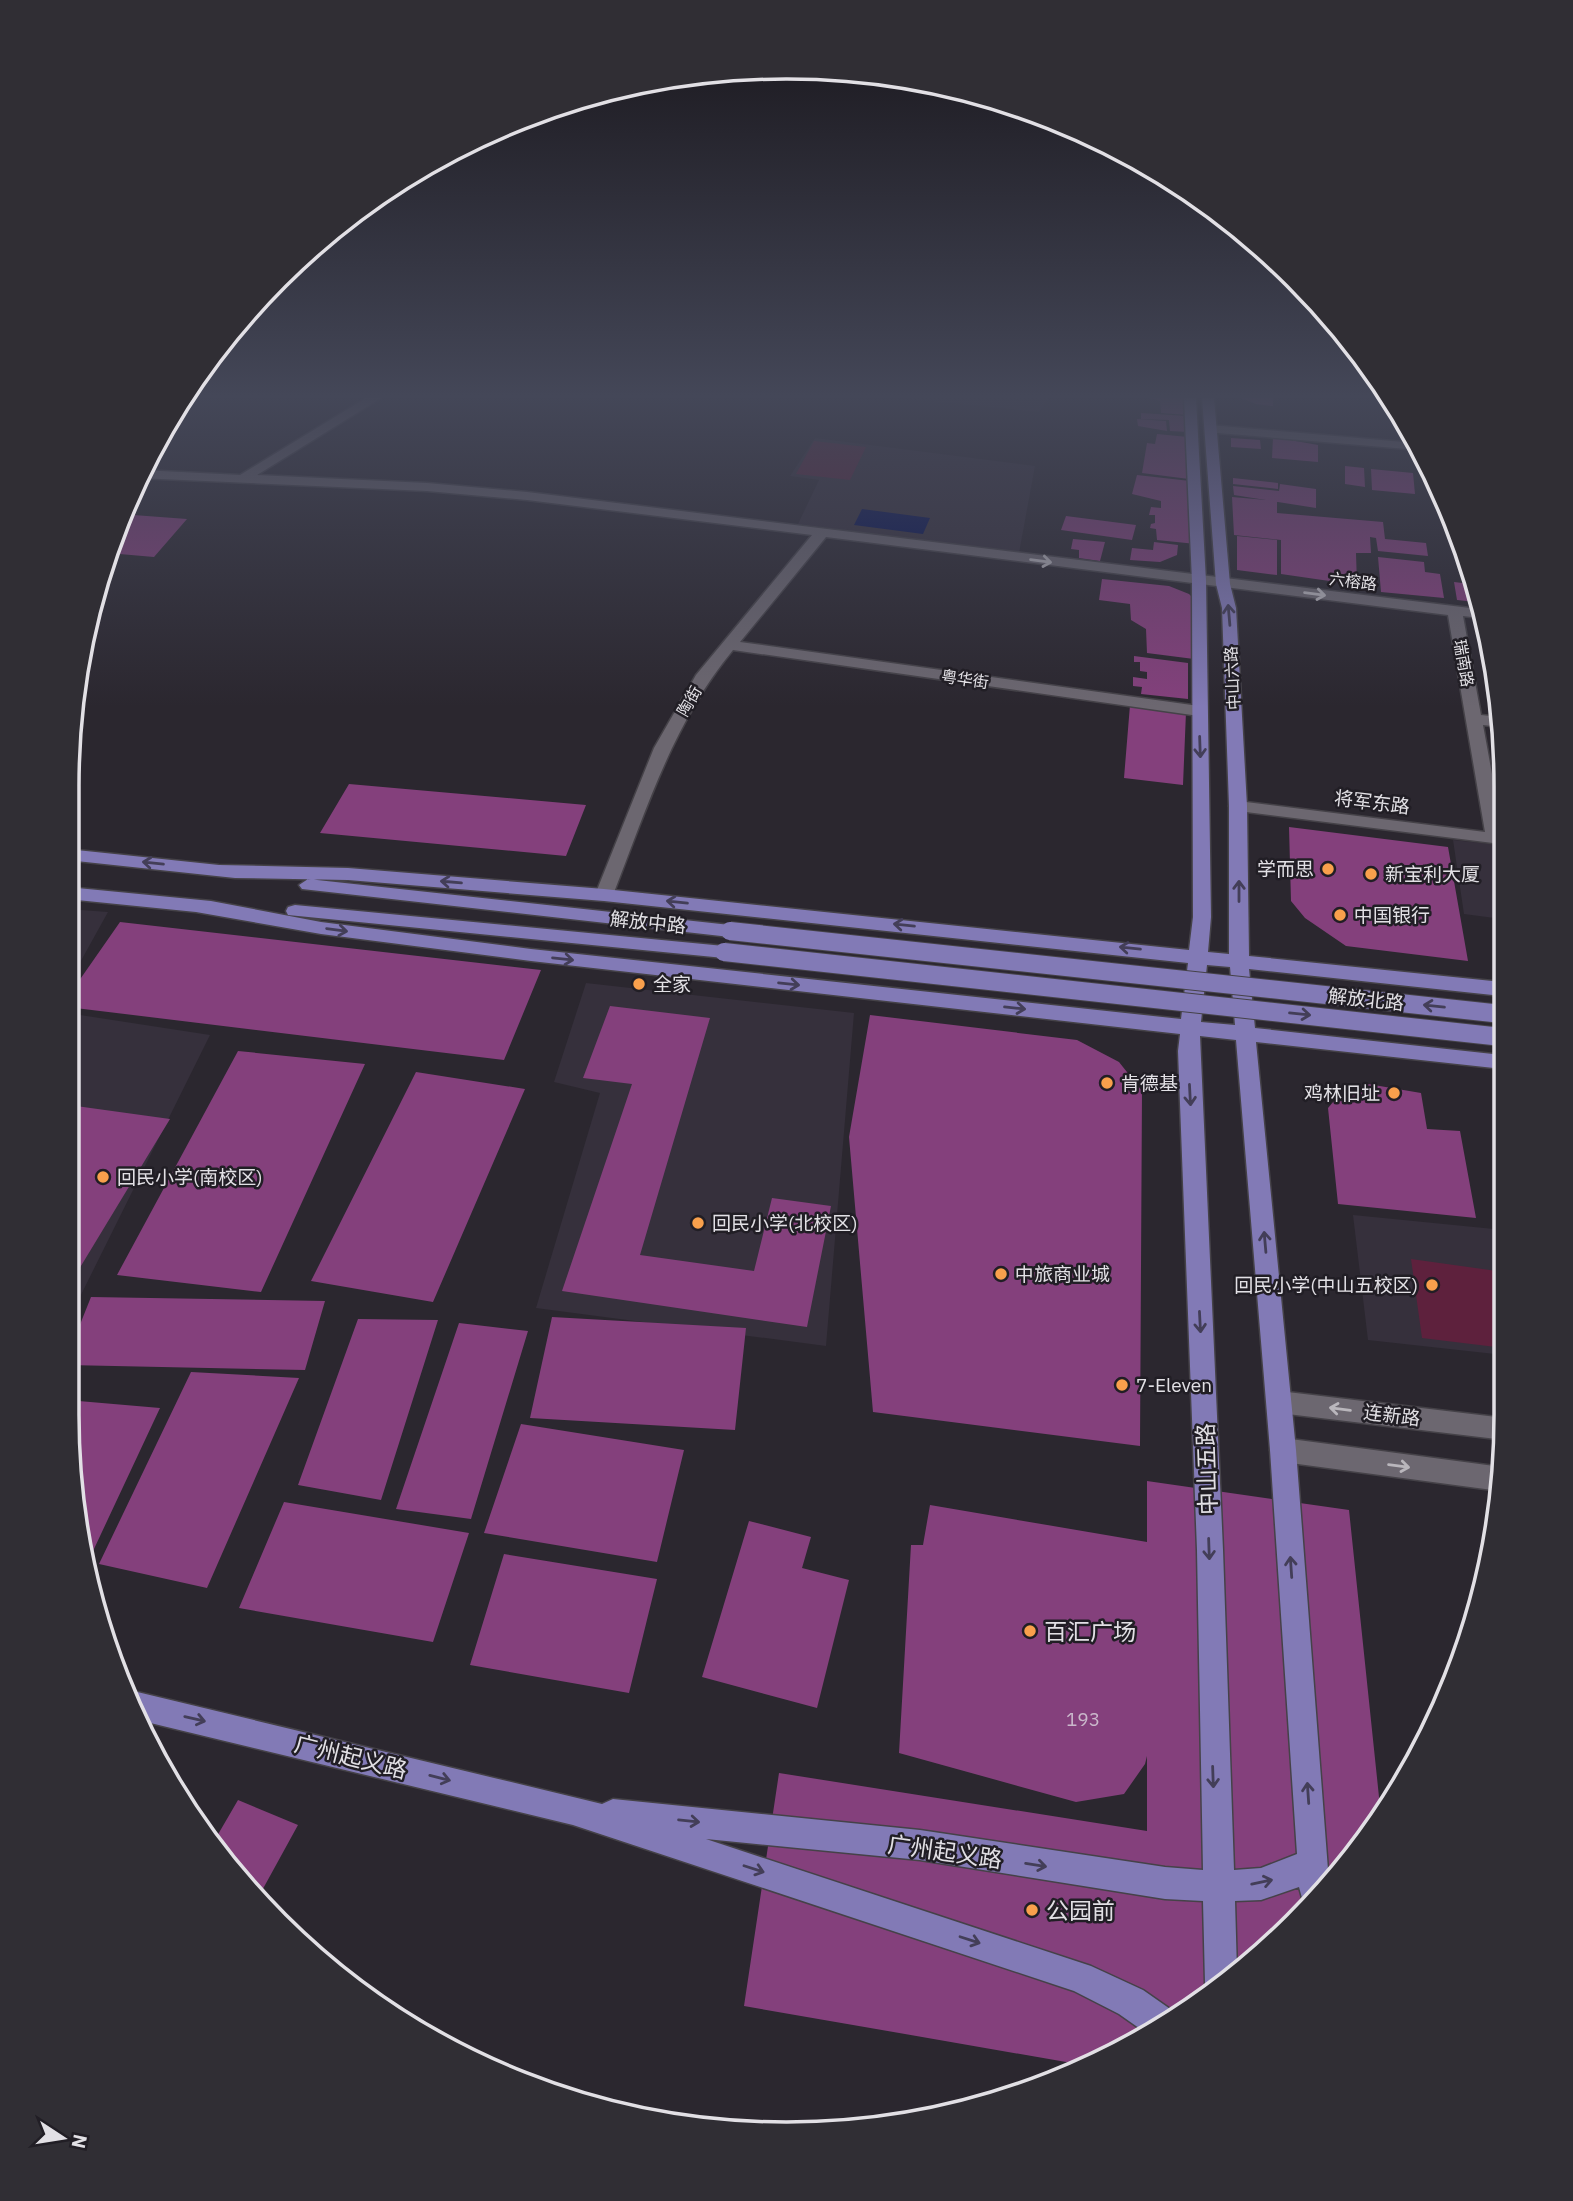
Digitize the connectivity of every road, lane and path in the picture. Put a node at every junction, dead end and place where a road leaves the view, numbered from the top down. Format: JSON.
{"nodes":[{"id":1,"x":563,"y":501,"type":"edge"},
{"id":2,"x":1195,"y":501,"type":"edge"},
{"id":3,"x":1216,"y":501,"type":"edge"},
{"id":4,"x":821,"y":534,"type":"junction"},
{"id":5,"x":1199,"y":581,"type":"junction"},
{"id":6,"x":1223,"y":583,"type":"junction"},
{"id":7,"x":1455,"y":611,"type":"junction"},
{"id":8,"x":1472,"y":613,"type":"edge"},
{"id":9,"x":731,"y":645,"type":"junction"},
{"id":10,"x":1199,"y":711,"type":"junction"},
{"id":11,"x":1474,"y":719,"type":"junction"},
{"id":12,"x":1491,"y":721,"type":"edge"},
{"id":13,"x":1238,"y":806,"type":"junction"},
{"id":14,"x":1494,"y":819,"type":"edge"},
{"id":15,"x":1494,"y":838,"type":"edge"},
{"id":16,"x":79,"y":855,"type":"edge"},
{"id":17,"x":220,"y":870,"type":"junction"},
{"id":18,"x":79,"y":894,"type":"edge"},
{"id":19,"x":604,"y":895,"type":"junction"},
{"id":20,"x":198,"y":906,"type":"junction"},
{"id":21,"x":1198,"y":955,"type":"junction"},
{"id":22,"x":1239,"y":960,"type":"junction"},
{"id":23,"x":1230,"y":984,"type":"joint"},
{"id":24,"x":1494,"y":988,"type":"edge"},
{"id":25,"x":1232,"y":1007,"type":"joint"},
{"id":26,"x":1494,"y":1013,"type":"edge"},
{"id":27,"x":1189,"y":1027,"type":"junction"},
{"id":28,"x":1247,"y":1034,"type":"junction"},
{"id":29,"x":1494,"y":1036,"type":"edge"},
{"id":30,"x":1494,"y":1061,"type":"edge"},
{"id":31,"x":1279,"y":1402,"type":"junction"},
{"id":32,"x":1494,"y":1428,"type":"edge"},
{"id":33,"x":1283,"y":1450,"type":"junction"},
{"id":34,"x":1491,"y":1478,"type":"edge"},
{"id":35,"x":143,"y":1707,"type":"edge"},
{"id":36,"x":573,"y":1810,"type":"junction"},
{"id":37,"x":1313,"y":1861,"type":"junction"},
{"id":38,"x":1217,"y":1886,"type":"junction"},
{"id":39,"x":1314,"y":1886,"type":"edge"},
{"id":40,"x":1221,"y":1973,"type":"edge"},
{"id":41,"x":1154,"y":2018,"type":"edge"}],
"edges":[{"from":1,"to":4,"type":"street","name":"六榕路"},
{"from":2,"to":5,"type":"main road","name":"中山六路"},
{"from":3,"to":6,"type":"main road","name":"中山六路"},
{"from":4,"to":5,"type":"street","name":"六榕路","one_way":true},
{"from":4,"to":9,"type":"street","name":"陶街"},
{"from":5,"to":6,"type":"street","name":"六榕路"},
{"from":5,"to":10,"type":"main road","name":"中山六路"},
{"from":6,"to":7,"type":"street","name":"六榕路","one_way":true},
{"from":13,"to":6,"type":"main road","name":"中山六路","one_way":true},
{"from":7,"to":8,"type":"street","name":"六榕路"},
{"from":7,"to":11,"type":"street","name":"瑞南路"},
{"from":9,"to":10,"type":"street","name":"粤华街"},
{"from":9,"to":19,"type":"street","name":"陶街"},
{"from":10,"to":21,"type":"main road","name":"中山六路","one_way":true},
{"from":11,"to":12,"type":"street"},
{"from":11,"to":14,"type":"street","name":"瑞南路"},
{"from":13,"to":15,"type":"street","name":"将军东路"},
{"from":22,"to":13,"type":"main road","name":"中山六路","one_way":true},
{"from":17,"to":16,"type":"main road","name":"解放中路","one_way":true},
{"from":19,"to":17,"type":"main road","one_way":true},
{"from":17,"to":23,"type":"main road","name":"解放中路","bridge":true},
{"from":18,"to":20,"type":"main road","name":"解放中路"},
{"from":21,"to":19,"type":"main road","one_way":true},
{"from":20,"to":25,"type":"main road","name":"解放中路","bridge":true},
{"from":20,"to":27,"type":"main road","one_way":true},
{"from":21,"to":22,"type":"main road"},
{"from":21,"to":27,"type":"main road","name":"中山五路"},
{"from":22,"to":24,"type":"main road"},
{"from":22,"to":28,"type":"main road"},
{"from":26,"to":23,"type":"main road","name":"解放北路","one_way":true,"bridge":true},
{"from":25,"to":29,"type":"main road","name":"解放北路","one_way":true,"bridge":true},
{"from":27,"to":28,"type":"main road"},
{"from":27,"to":38,"type":"main road","name":"中山五路","one_way":true},
{"from":28,"to":30,"type":"main road"},
{"from":31,"to":28,"type":"main road","one_way":true},
{"from":32,"to":31,"type":"street","name":"连新路","one_way":true},
{"from":31,"to":33,"type":"main road"},
{"from":33,"to":34,"type":"street","one_way":true},
{"from":37,"to":33,"type":"main road","one_way":true},
{"from":35,"to":36,"type":"main road","name":"广州起义路","one_way":true},
{"from":36,"to":38,"type":"main road","name":"广州起义路","one_way":true},
{"from":36,"to":41,"type":"main road","name":"广州起义路","one_way":true},
{"from":38,"to":37,"type":"main road","name":"广州起义路","one_way":true},
{"from":37,"to":39,"type":"main road"},
{"from":38,"to":40,"type":"main road","name":"中山五路"}]}
